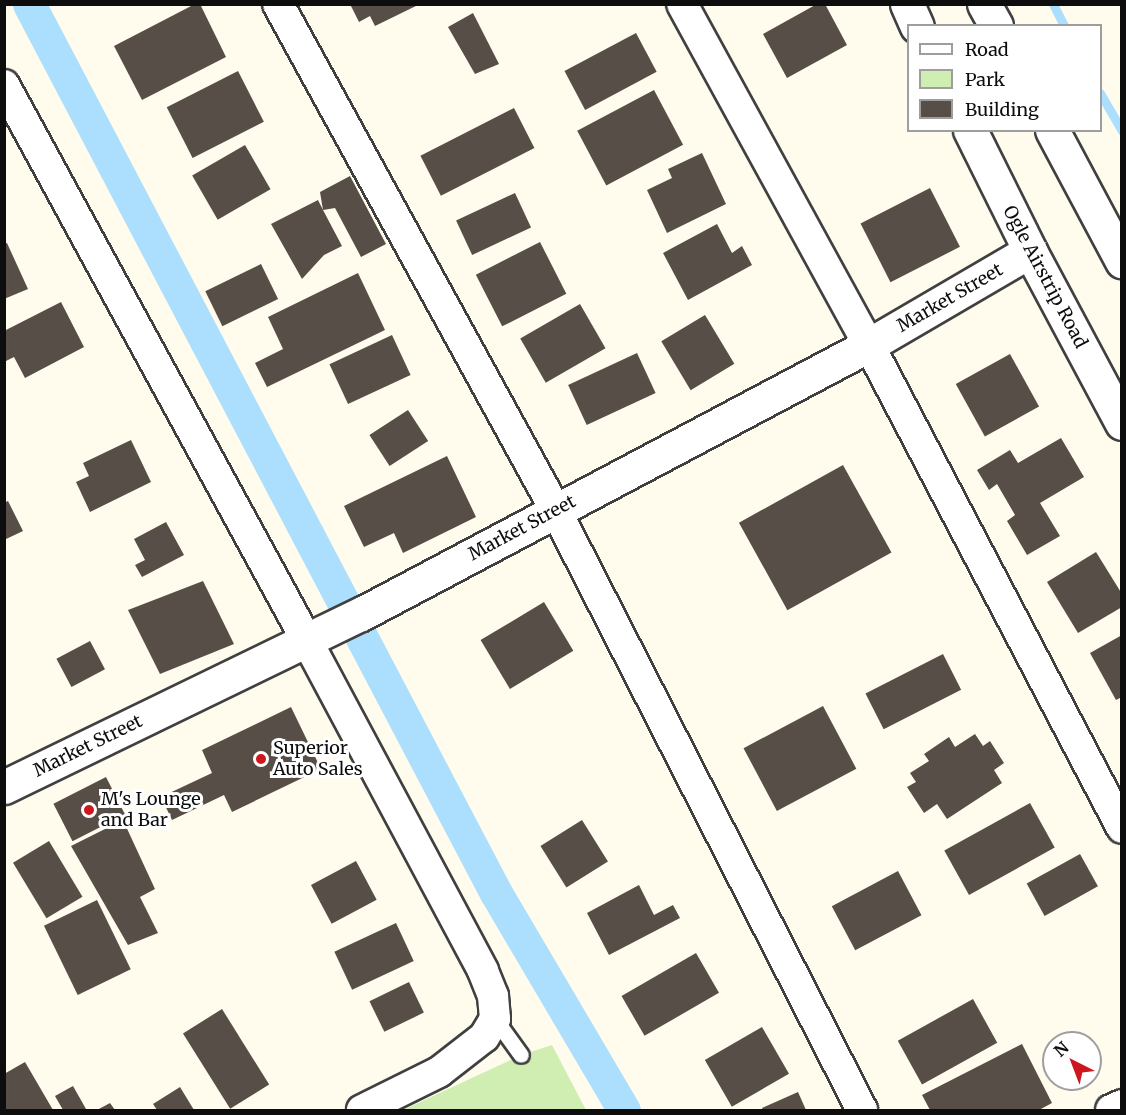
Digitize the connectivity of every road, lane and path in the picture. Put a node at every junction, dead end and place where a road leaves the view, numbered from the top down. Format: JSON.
{"nodes":[{"id":1,"x":278,"y":4,"type":"edge"},
{"id":2,"x":682,"y":4,"type":"edge"},
{"id":3,"x":907,"y":4,"type":"edge"},
{"id":4,"x":984,"y":4,"type":"edge"},
{"id":5,"x":917,"y":24,"type":"edge"},
{"id":6,"x":995,"y":24,"type":"edge"},
{"id":7,"x":4,"y":86,"type":"edge"},
{"id":8,"x":971,"y":132,"type":"edge"},
{"id":9,"x":1053,"y":132,"type":"edge"},
{"id":10,"x":1030,"y":251,"type":"junction"},
{"id":11,"x":1122,"y":261,"type":"edge"},
{"id":12,"x":869,"y":345,"type":"junction"},
{"id":13,"x":1122,"y":423,"type":"edge"},
{"id":14,"x":555,"y":509,"type":"junction"},
{"id":15,"x":315,"y":636,"type":"junction"},
{"id":16,"x":4,"y":787,"type":"edge"},
{"id":17,"x":1122,"y":828,"type":"edge"},
{"id":18,"x":495,"y":1019,"type":"junction"},
{"id":19,"x":521,"y":1055,"type":"dead end"},
{"id":20,"x":1122,"y":1105,"type":"edge"},
{"id":21,"x":362,"y":1110,"type":"edge"},
{"id":22,"x":862,"y":1110,"type":"edge"},
{"id":23,"x":1111,"y":1110,"type":"edge"}],
"edges":[{"from":1,"to":14,"type":"street"},
{"from":2,"to":12,"type":"street"},
{"from":3,"to":5,"type":"street"},
{"from":4,"to":6,"type":"street"},
{"from":7,"to":15,"type":"street"},
{"from":8,"to":10,"type":"street","name":"Ogle Airstrip Road"},
{"from":9,"to":11,"type":"street"},
{"from":10,"to":12,"type":"street","name":"Market Street"},
{"from":10,"to":13,"type":"street","name":"Ogle Airstrip Road"},
{"from":12,"to":14,"type":"street","name":"Market Street"},
{"from":12,"to":17,"type":"street"},
{"from":14,"to":15,"type":"street","name":"Market Street"},
{"from":14,"to":22,"type":"street"},
{"from":15,"to":16,"type":"street","name":"Market Street"},
{"from":15,"to":18,"type":"street"},
{"from":18,"to":19,"type":"lane"},
{"from":18,"to":21,"type":"street"},
{"from":20,"to":23,"type":"street"}]}
